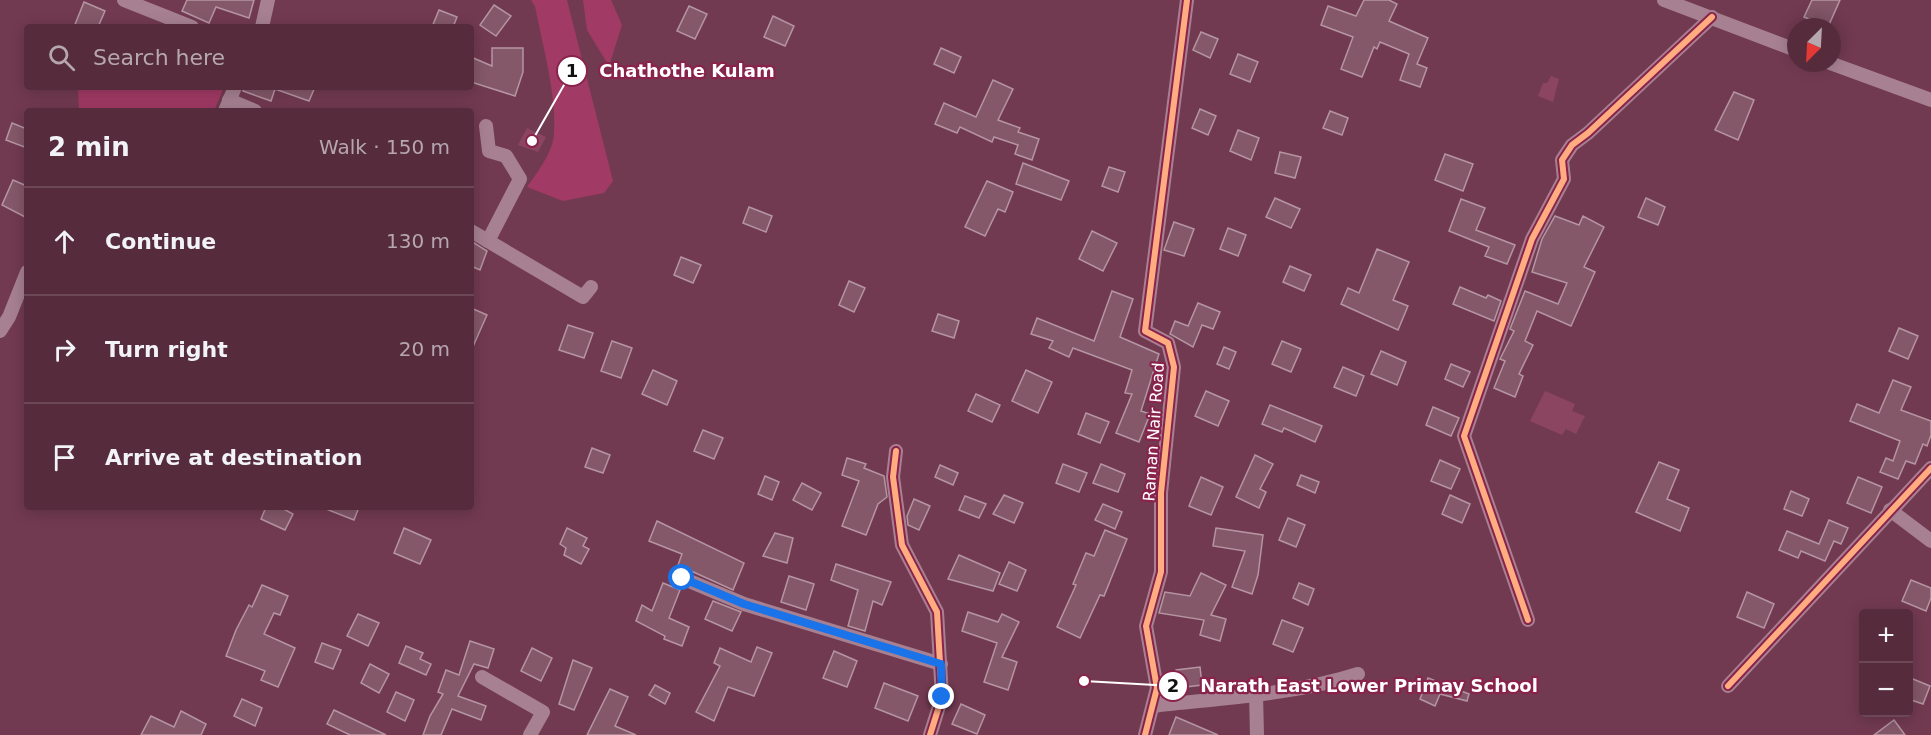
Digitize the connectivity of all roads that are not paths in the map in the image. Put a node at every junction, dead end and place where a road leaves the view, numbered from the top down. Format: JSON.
{"nodes":[{"id":1,"x":124,"y":0,"type":"edge"},
{"id":2,"x":268,"y":0,"type":"edge"},
{"id":3,"x":1187,"y":0,"type":"edge"},
{"id":4,"x":1664,"y":0,"type":"edge"},
{"id":5,"x":1712,"y":17,"type":"junction"},
{"id":6,"x":184,"y":24,"type":"edge"},
{"id":7,"x":263,"y":24,"type":"edge"},
{"id":8,"x":1787,"y":46,"type":"edge"},
{"id":9,"x":1841,"y":67,"type":"edge"},
{"id":10,"x":234,"y":90,"type":"edge"},
{"id":11,"x":1931,"y":100,"type":"edge"},
{"id":12,"x":227,"y":106,"type":"edge"},
{"id":13,"x":486,"y":126,"type":"dead end"},
{"id":14,"x":474,"y":233,"type":"edge"},
{"id":15,"x":488,"y":241,"type":"junction"},
{"id":16,"x":24,"y":280,"type":"edge"},
{"id":17,"x":591,"y":286,"type":"dead end"},
{"id":18,"x":0,"y":331,"type":"edge"},
{"id":19,"x":896,"y":451,"type":"dead end"},
{"id":20,"x":1931,"y":468,"type":"edge"},
{"id":21,"x":1890,"y":510,"type":"junction"},
{"id":22,"x":1931,"y":541,"type":"edge"},
{"id":23,"x":682,"y":578,"type":"dead end"},
{"id":24,"x":1528,"y":620,"type":"dead end"},
{"id":25,"x":941,"y":664,"type":"junction"},
{"id":26,"x":1358,"y":674,"type":"dead end"},
{"id":27,"x":482,"y":677,"type":"dead end"},
{"id":28,"x":1728,"y":686,"type":"dead end"},
{"id":29,"x":1256,"y":694,"type":"junction"},
{"id":30,"x":1153,"y":706,"type":"junction"},
{"id":31,"x":530,"y":735,"type":"edge"},
{"id":32,"x":930,"y":735,"type":"edge"},
{"id":33,"x":1145,"y":735,"type":"edge"},
{"id":34,"x":1257,"y":735,"type":"edge"}],
"edges":[{"from":1,"to":6,"type":"street"},
{"from":2,"to":7,"type":"street"},
{"from":3,"to":30,"type":"street","name":"Raman Nair Road"},
{"from":4,"to":5,"type":"street"},
{"from":5,"to":8,"type":"street"},
{"from":5,"to":24,"type":"street"},
{"from":9,"to":11,"type":"street"},
{"from":10,"to":12,"type":"street"},
{"from":13,"to":15,"type":"street"},
{"from":14,"to":15,"type":"street"},
{"from":15,"to":17,"type":"street"},
{"from":16,"to":18,"type":"street"},
{"from":19,"to":25,"type":"street"},
{"from":20,"to":21,"type":"street"},
{"from":21,"to":22,"type":"street"},
{"from":21,"to":28,"type":"street"},
{"from":23,"to":25,"type":"street"},
{"from":25,"to":32,"type":"street"},
{"from":26,"to":29,"type":"street"},
{"from":27,"to":31,"type":"street"},
{"from":29,"to":30,"type":"street"},
{"from":29,"to":34,"type":"street"},
{"from":30,"to":33,"type":"street","name":"Raman Nair Road"}]}
